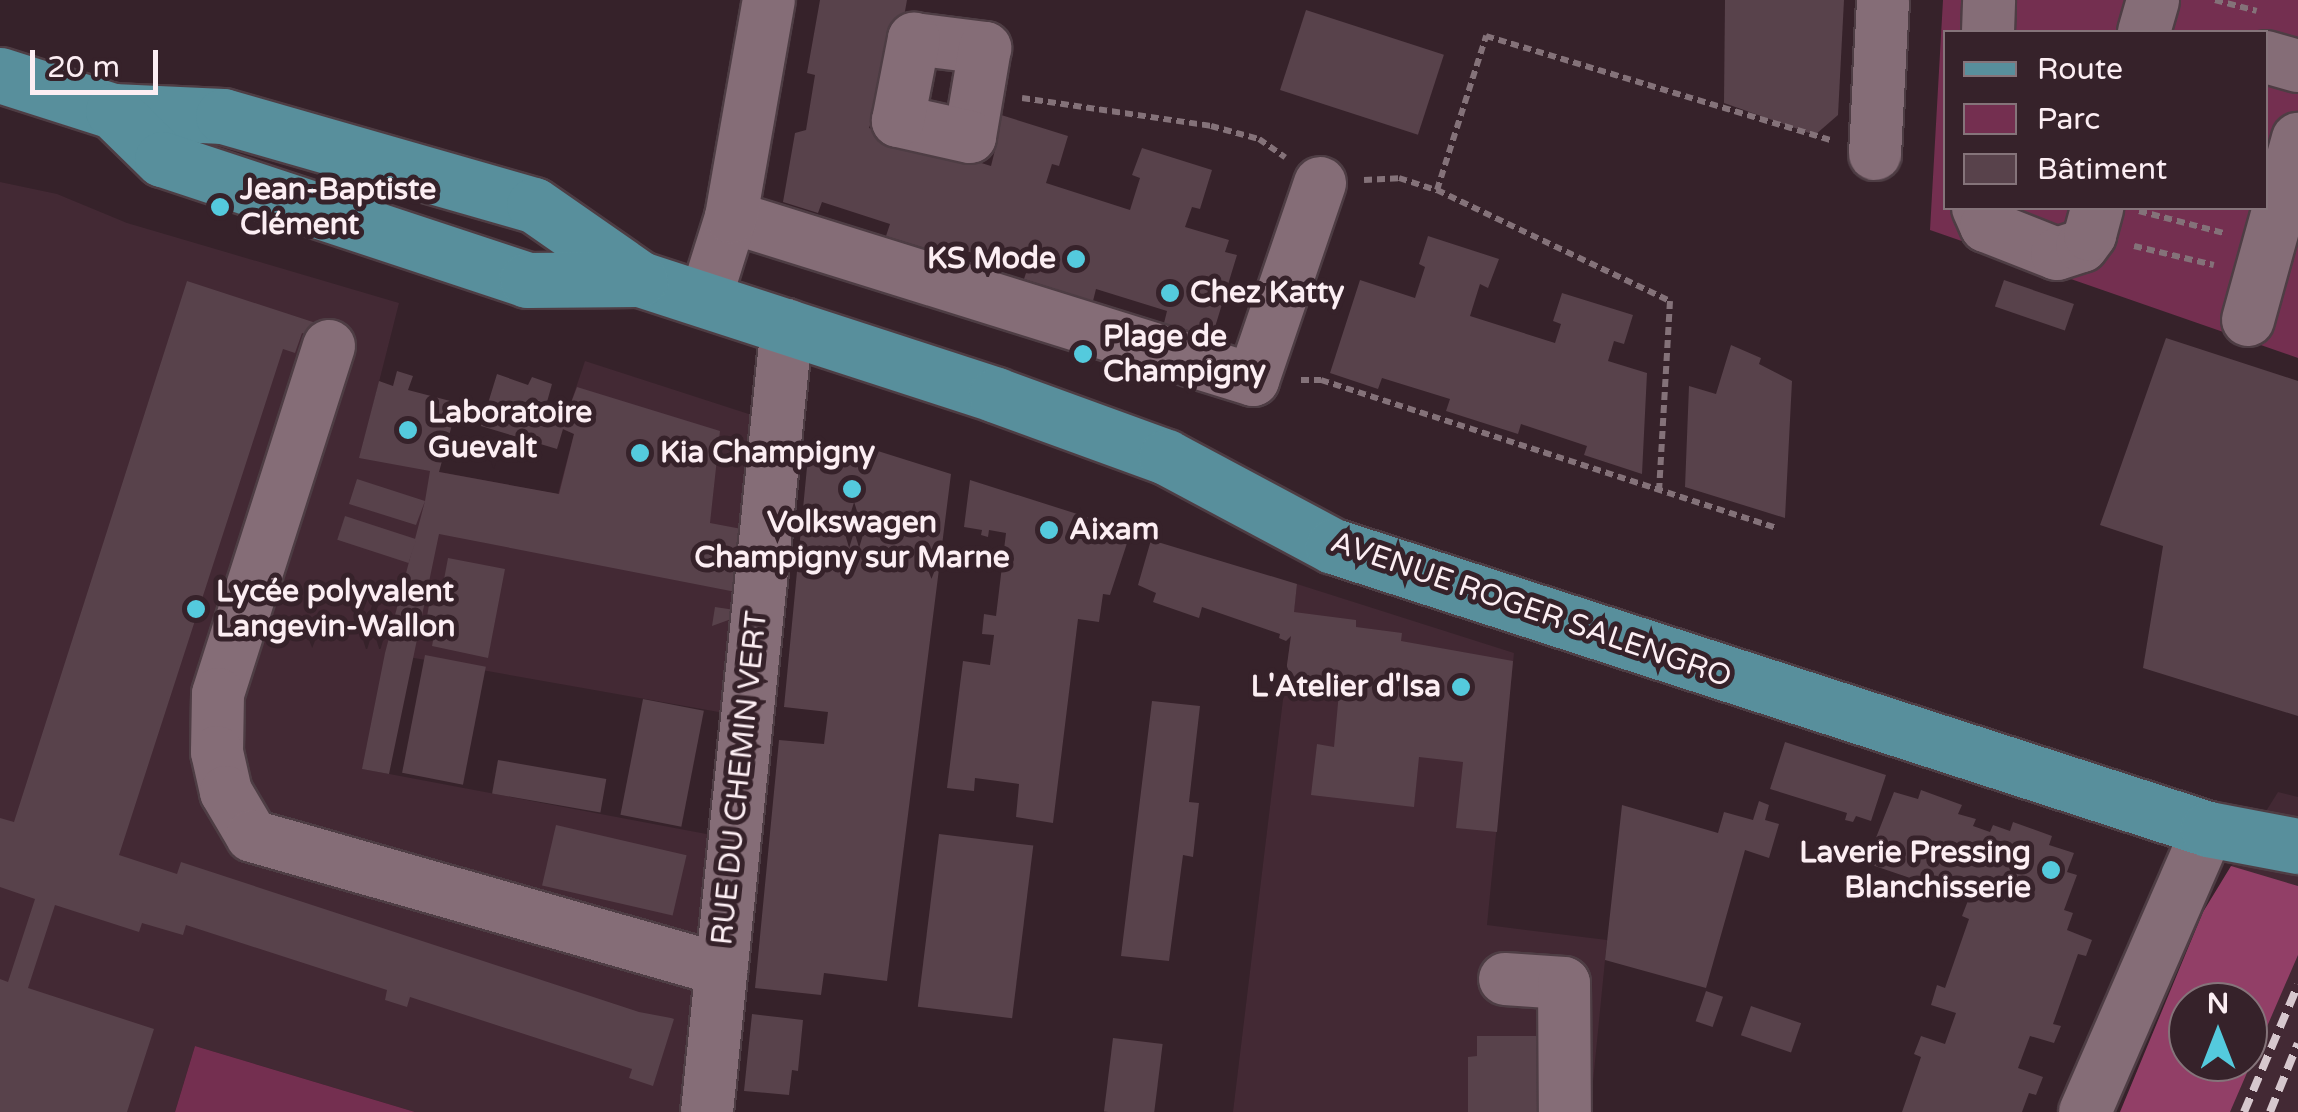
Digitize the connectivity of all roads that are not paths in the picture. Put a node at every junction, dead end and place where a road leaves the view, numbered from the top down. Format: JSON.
{"nodes":[{"id":1,"x":768,"y":0,"type":"edge"},
{"id":2,"x":1883,"y":0,"type":"edge"},
{"id":3,"x":1989,"y":0,"type":"edge"},
{"id":4,"x":944,"y":21,"type":"edge"},
{"id":5,"x":1988,"y":30,"type":"edge"},
{"id":6,"x":2268,"y":58,"type":"edge"},
{"id":7,"x":2298,"y":66,"type":"edge"},
{"id":8,"x":0,"y":75,"type":"edge"},
{"id":9,"x":112,"y":111,"type":"junction"},
{"id":10,"x":2298,"y":139,"type":"edge"},
{"id":11,"x":1875,"y":154,"type":"road end"},
{"id":12,"x":1320,"y":183,"type":"road end"},
{"id":13,"x":1979,"y":210,"type":"edge"},
{"id":14,"x":731,"y":216,"type":"junction"},
{"id":15,"x":2105,"y":217,"type":"edge"},
{"id":16,"x":640,"y":279,"type":"junction"},
{"id":17,"x":2259,"y":280,"type":"road end"},
{"id":18,"x":705,"y":300,"type":"junction"},
{"id":19,"x":788,"y":326,"type":"junction"},
{"id":20,"x":329,"y":346,"type":"dead end"},
{"id":21,"x":2208,"y":829,"type":"junction"},
{"id":22,"x":2298,"y":846,"type":"edge"},
{"id":23,"x":721,"y":970,"type":"junction"},
{"id":24,"x":1505,"y":979,"type":"dead end"},
{"id":25,"x":707,"y":1112,"type":"edge"},
{"id":26,"x":1566,"y":1112,"type":"edge"},
{"id":27,"x":2085,"y":1112,"type":"edge"}],
"edges":[{"from":1,"to":14,"type":"street"},
{"from":2,"to":11,"type":"street"},
{"from":3,"to":5,"type":"street"},
{"from":4,"to":4,"type":"street"},
{"from":6,"to":7,"type":"street"},
{"from":8,"to":9,"type":"main road","name":"AVENUE ROGER SALENGRO"},
{"from":9,"to":16,"type":"main road","name":"AVENUE ROGER SALENGRO"},
{"from":9,"to":16,"type":"main road","name":"AVENUE ROGER SALENGRO"},
{"from":10,"to":17,"type":"street"},
{"from":12,"to":14,"type":"street"},
{"from":13,"to":15,"type":"street"},
{"from":14,"to":18,"type":"street"},
{"from":16,"to":18,"type":"main road","name":"AVENUE ROGER SALENGRO"},
{"from":18,"to":19,"type":"main road","name":"AVENUE ROGER SALENGRO"},
{"from":19,"to":21,"type":"main road","name":"AVENUE ROGER SALENGRO"},
{"from":19,"to":23,"type":"street","name":"RUE DU CHEMIN VERT"},
{"from":20,"to":23,"type":"street"},
{"from":21,"to":22,"type":"main road","name":"AVENUE ROGER SALENGRO"},
{"from":21,"to":27,"type":"street"},
{"from":23,"to":25,"type":"street","name":"RUE DU CHEMIN VERT"},
{"from":24,"to":26,"type":"street"}]}
